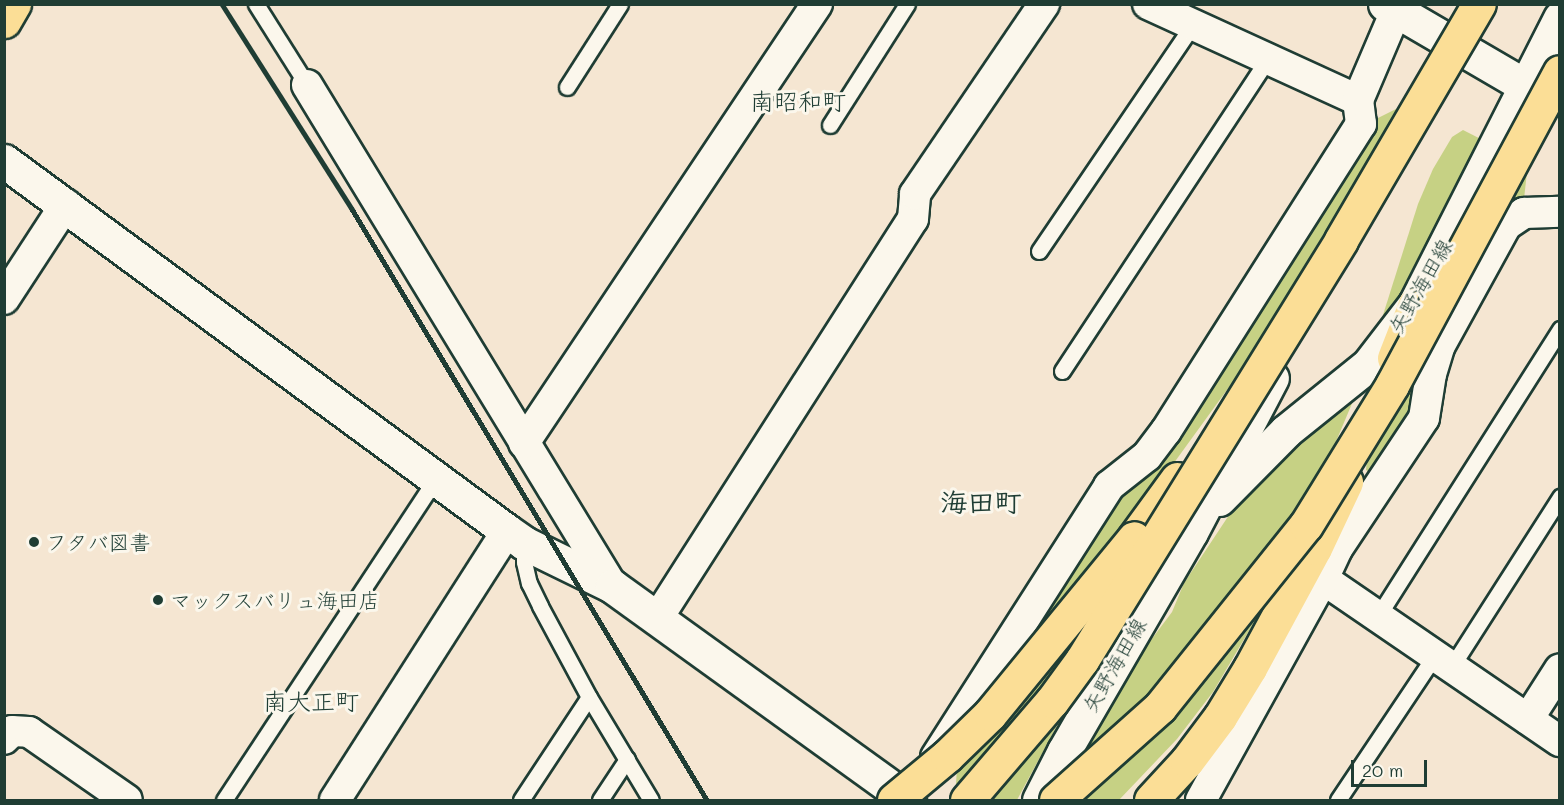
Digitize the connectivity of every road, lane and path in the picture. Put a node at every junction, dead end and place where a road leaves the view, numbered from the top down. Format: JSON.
{"nodes":[{"id":1,"x":14,"y":4,"type":"edge"},
{"id":2,"x":256,"y":4,"type":"edge"},
{"id":3,"x":620,"y":4,"type":"edge"},
{"id":4,"x":817,"y":4,"type":"edge"},
{"id":5,"x":907,"y":4,"type":"edge"},
{"id":6,"x":1044,"y":4,"type":"edge"},
{"id":7,"x":1148,"y":4,"type":"edge"},
{"id":8,"x":1480,"y":4,"type":"edge"},
{"id":9,"x":1393,"y":6,"type":"edge"},
{"id":10,"x":1560,"y":18,"type":"edge"},
{"id":11,"x":4,"y":21,"type":"edge"},
{"id":12,"x":1192,"y":26,"type":"junction"},
{"id":13,"x":1457,"y":47,"type":"junction"},
{"id":14,"x":1268,"y":58,"type":"junction"},
{"id":15,"x":1560,"y":72,"type":"edge"},
{"id":16,"x":307,"y":85,"type":"joint"},
{"id":17,"x":1526,"y":86,"type":"junction"},
{"id":18,"x":567,"y":87,"type":"dead end"},
{"id":19,"x":1358,"y":100,"type":"junction"},
{"id":20,"x":1560,"y":107,"type":"edge"},
{"id":21,"x":830,"y":126,"type":"dead end"},
{"id":22,"x":4,"y":160,"type":"edge"},
{"id":23,"x":66,"y":204,"type":"junction"},
{"id":24,"x":1560,"y":212,"type":"edge"},
{"id":25,"x":1039,"y":251,"type":"dead end"},
{"id":26,"x":1317,"y":293,"type":"junction"},
{"id":27,"x":4,"y":299,"type":"edge"},
{"id":28,"x":1415,"y":304,"type":"junction"},
{"id":29,"x":1560,"y":329,"type":"edge"},
{"id":30,"x":1062,"y":371,"type":"dead end"},
{"id":31,"x":524,"y":444,"type":"junction"},
{"id":32,"x":436,"y":478,"type":"junction"},
{"id":33,"x":1560,"y":497,"type":"edge"},
{"id":34,"x":1191,"y":532,"type":"junction"},
{"id":35,"x":515,"y":537,"type":"junction"},
{"id":36,"x":1323,"y":579,"type":"junction"},
{"id":37,"x":612,"y":586,"type":"junction"},
{"id":38,"x":1378,"y":616,"type":"junction"},
{"id":39,"x":657,"y":619,"type":"junction"},
{"id":40,"x":1443,"y":660,"type":"junction"},
{"id":41,"x":1560,"y":669,"type":"edge"},
{"id":42,"x":589,"y":697,"type":"junction"},
{"id":43,"x":1528,"y":719,"type":"junction"},
{"id":44,"x":4,"y":739,"type":"edge"},
{"id":45,"x":1560,"y":741,"type":"edge"},
{"id":46,"x":627,"y":759,"type":"junction"},
{"id":47,"x":909,"y":800,"type":"edge"},
{"id":48,"x":127,"y":801,"type":"edge"},
{"id":49,"x":224,"y":801,"type":"edge"},
{"id":50,"x":335,"y":801,"type":"edge"},
{"id":51,"x":521,"y":801,"type":"edge"},
{"id":52,"x":600,"y":801,"type":"edge"},
{"id":53,"x":651,"y":801,"type":"edge"},
{"id":54,"x":894,"y":801,"type":"edge"},
{"id":55,"x":968,"y":801,"type":"edge"},
{"id":56,"x":1039,"y":801,"type":"edge"},
{"id":57,"x":1056,"y":801,"type":"edge"},
{"id":58,"x":1151,"y":801,"type":"edge"},
{"id":59,"x":1201,"y":801,"type":"edge"},
{"id":60,"x":1338,"y":801,"type":"edge"}],
"edges":[{"from":1,"to":11,"type":"highway"},
{"from":2,"to":16,"type":"lane"},
{"from":3,"to":18,"type":"lane"},
{"from":4,"to":31,"type":"street"},
{"from":5,"to":21,"type":"lane"},
{"from":6,"to":39,"type":"street"},
{"from":7,"to":12,"type":"street"},
{"from":8,"to":13,"type":"main road","name":"矢野海田線"},
{"from":8,"to":55,"type":"highway","bridge":true},
{"from":9,"to":13,"type":"main road"},
{"from":9,"to":19,"type":"street"},
{"from":10,"to":17,"type":"main road","name":"矢野海田線"},
{"from":12,"to":14,"type":"street"},
{"from":12,"to":25,"type":"lane"},
{"from":13,"to":17,"type":"main road"},
{"from":13,"to":26,"type":"main road","name":"矢野海田線"},
{"from":14,"to":19,"type":"street"},
{"from":14,"to":30,"type":"lane"},
{"from":15,"to":57,"type":"highway","bridge":true},
{"from":16,"to":31,"type":"street"},
{"from":17,"to":20,"type":"main road"},
{"from":17,"to":28,"type":"main road","name":"矢野海田線"},
{"from":19,"to":47,"type":"street"},
{"from":22,"to":23,"type":"main road"},
{"from":23,"to":27,"type":"street"},
{"from":23,"to":32,"type":"main road"},
{"from":24,"to":36,"type":"street"},
{"from":26,"to":34,"type":"main road","name":"矢野海田線"},
{"from":26,"to":54,"type":"highway","bridge":true},
{"from":28,"to":34,"type":"main road","name":"矢野海田線"},
{"from":28,"to":58,"type":"highway"},
{"from":29,"to":38,"type":"lane"},
{"from":31,"to":37,"type":"street"},
{"from":32,"to":35,"type":"main road"},
{"from":32,"to":49,"type":"lane"},
{"from":33,"to":40,"type":"lane"},
{"from":34,"to":56,"type":"main road","name":"矢野海田線"},
{"from":35,"to":37,"type":"main road"},
{"from":35,"to":42,"type":"lane"},
{"from":35,"to":50,"type":"street"},
{"from":36,"to":38,"type":"street"},
{"from":36,"to":59,"type":"street"},
{"from":37,"to":39,"type":"main road"},
{"from":38,"to":40,"type":"street"},
{"from":39,"to":47,"type":"main road"},
{"from":40,"to":43,"type":"street"},
{"from":40,"to":60,"type":"lane"},
{"from":41,"to":43,"type":"street"},
{"from":42,"to":46,"type":"lane"},
{"from":42,"to":51,"type":"lane"},
{"from":43,"to":45,"type":"street"},
{"from":44,"to":48,"type":"street"},
{"from":46,"to":52,"type":"lane"},
{"from":46,"to":53,"type":"lane"}]}
